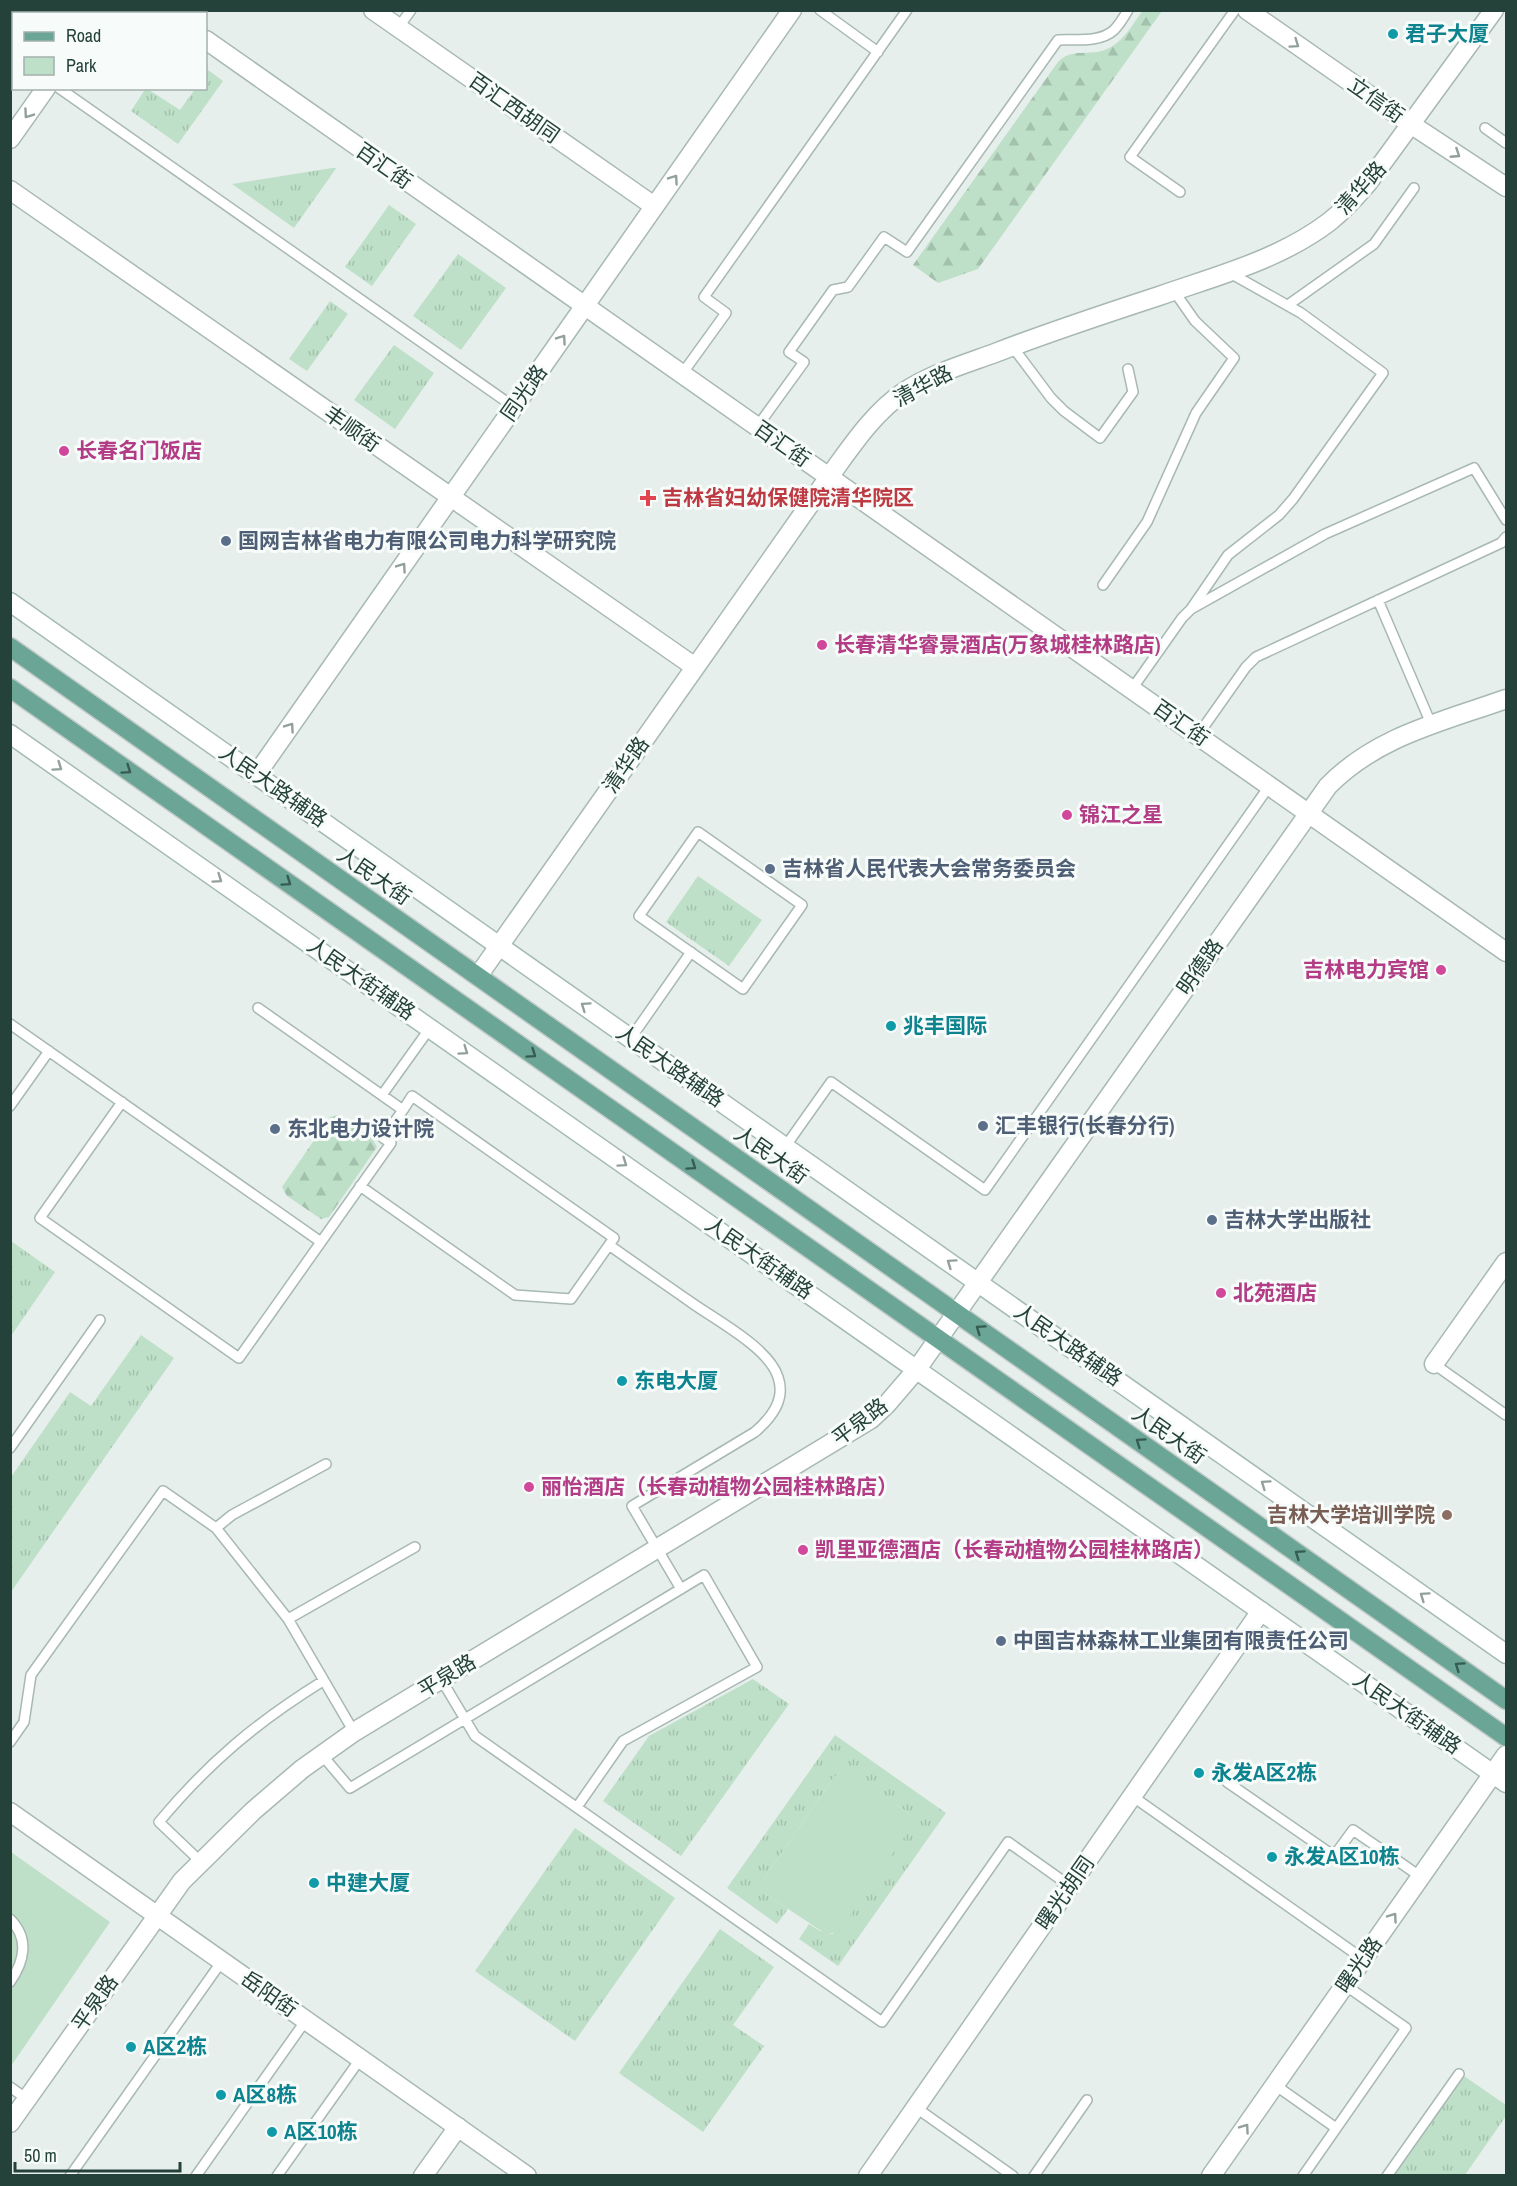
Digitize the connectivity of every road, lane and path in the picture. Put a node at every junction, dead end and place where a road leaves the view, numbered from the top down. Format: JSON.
{"nodes":[{"id":1,"x":373,"y":10,"type":"edge"},
{"id":2,"x":411,"y":10,"type":"edge"},
{"id":3,"x":792,"y":10,"type":"edge"},
{"id":4,"x":820,"y":10,"type":"edge"},
{"id":5,"x":907,"y":10,"type":"edge"},
{"id":6,"x":1128,"y":10,"type":"edge"},
{"id":7,"x":1235,"y":10,"type":"edge"},
{"id":8,"x":1247,"y":10,"type":"edge"},
{"id":9,"x":1494,"y":10,"type":"edge"},
{"id":10,"x":398,"y":28,"type":"junction"},
{"id":11,"x":207,"y":41,"type":"edge"},
{"id":12,"x":878,"y":52,"type":"junction"},
{"id":13,"x":45,"y":90,"type":"edge"},
{"id":14,"x":62,"y":90,"type":"edge"},
{"id":15,"x":1412,"y":125,"type":"junction"},
{"id":16,"x":1485,"y":128,"type":"dead end"},
{"id":17,"x":10,"y":139,"type":"edge"},
{"id":18,"x":1506,"y":143,"type":"edge"},
{"id":19,"x":1506,"y":187,"type":"edge"},
{"id":20,"x":1413,"y":188,"type":"dead end"},
{"id":21,"x":10,"y":190,"type":"edge"},
{"id":22,"x":1180,"y":192,"type":"dead end"},
{"id":23,"x":654,"y":206,"type":"junction"},
{"id":24,"x":1228,"y":272,"type":"junction"},
{"id":25,"x":1174,"y":291,"type":"junction"},
{"id":26,"x":1288,"y":305,"type":"junction"},
{"id":27,"x":585,"y":306,"type":"junction"},
{"id":28,"x":1012,"y":346,"type":"junction"},
{"id":29,"x":1128,"y":369,"type":"dead end"},
{"id":30,"x":682,"y":374,"type":"junction"},
{"id":31,"x":514,"y":407,"type":"junction"},
{"id":32,"x":758,"y":427,"type":"junction"},
{"id":33,"x":829,"y":477,"type":"junction"},
{"id":34,"x":451,"y":497,"type":"junction"},
{"id":35,"x":1506,"y":520,"type":"edge"},
{"id":36,"x":1504,"y":540,"type":"edge"},
{"id":37,"x":1506,"y":552,"type":"edge"},
{"id":38,"x":1103,"y":585,"type":"dead end"},
{"id":39,"x":1378,"y":600,"type":"junction"},
{"id":40,"x":10,"y":602,"type":"edge"},
{"id":41,"x":1191,"y":609,"type":"junction"},
{"id":42,"x":10,"y":647,"type":"edge"},
{"id":43,"x":694,"y":667,"type":"junction"},
{"id":44,"x":10,"y":688,"type":"edge"},
{"id":45,"x":1132,"y":688,"type":"junction"},
{"id":46,"x":1506,"y":699,"type":"edge"},
{"id":47,"x":1432,"y":726,"type":"junction"},
{"id":48,"x":10,"y":734,"type":"edge"},
{"id":49,"x":1198,"y":735,"type":"junction"},
{"id":50,"x":256,"y":775,"type":"junction"},
{"id":51,"x":1270,"y":785,"type":"junction"},
{"id":52,"x":1309,"y":813,"type":"junction"},
{"id":53,"x":499,"y":946,"type":"junction"},
{"id":54,"x":1506,"y":951,"type":"edge"},
{"id":55,"x":690,"y":952,"type":"junction"},
{"id":56,"x":478,"y":976,"type":"junction"},
{"id":57,"x":258,"y":1008,"type":"dead end"},
{"id":58,"x":10,"y":1024,"type":"edge"},
{"id":59,"x":430,"y":1028,"type":"junction"},
{"id":60,"x":631,"y":1038,"type":"junction"},
{"id":61,"x":49,"y":1051,"type":"junction"},
{"id":62,"x":382,"y":1095,"type":"junction"},
{"id":63,"x":122,"y":1102,"type":"junction"},
{"id":64,"x":10,"y":1106,"type":"edge"},
{"id":65,"x":403,"y":1110,"type":"junction"},
{"id":66,"x":786,"y":1147,"type":"junction"},
{"id":67,"x":360,"y":1186,"type":"junction"},
{"id":68,"x":321,"y":1242,"type":"junction"},
{"id":69,"x":609,"y":1245,"type":"junction"},
{"id":70,"x":1506,"y":1262,"type":"edge"},
{"id":71,"x":978,"y":1282,"type":"junction"},
{"id":72,"x":956,"y":1313,"type":"junction"},
{"id":73,"x":100,"y":1320,"type":"dead end"},
{"id":74,"x":938,"y":1338,"type":"junction"},
{"id":75,"x":1434,"y":1364,"type":"joint"},
{"id":76,"x":916,"y":1369,"type":"junction"},
{"id":77,"x":1506,"y":1415,"type":"edge"},
{"id":78,"x":10,"y":1448,"type":"edge"},
{"id":79,"x":326,"y":1464,"type":"dead end"},
{"id":80,"x":216,"y":1528,"type":"junction"},
{"id":81,"x":415,"y":1547,"type":"dead end"},
{"id":82,"x":657,"y":1549,"type":"junction"},
{"id":83,"x":681,"y":1589,"type":"junction"},
{"id":84,"x":1261,"y":1611,"type":"junction"},
{"id":85,"x":288,"y":1619,"type":"junction"},
{"id":86,"x":1506,"y":1654,"type":"edge"},
{"id":87,"x":441,"y":1679,"type":"junction"},
{"id":88,"x":323,"y":1681,"type":"junction"},
{"id":89,"x":1506,"y":1700,"type":"edge"},
{"id":90,"x":465,"y":1719,"type":"junction"},
{"id":91,"x":354,"y":1732,"type":"junction"},
{"id":92,"x":1506,"y":1737,"type":"edge"},
{"id":93,"x":10,"y":1742,"type":"edge"},
{"id":94,"x":322,"y":1755,"type":"junction"},
{"id":95,"x":1506,"y":1755,"type":"edge"},
{"id":96,"x":1500,"y":1778,"type":"edge"},
{"id":97,"x":1227,"y":1782,"type":"dead end"},
{"id":98,"x":1132,"y":1796,"type":"junction"},
{"id":99,"x":577,"y":1807,"type":"junction"},
{"id":100,"x":10,"y":1812,"type":"edge"},
{"id":101,"x":201,"y":1862,"type":"junction"},
{"id":102,"x":1421,"y":1877,"type":"junction"},
{"id":103,"x":1070,"y":1886,"type":"junction"},
{"id":104,"x":156,"y":1915,"type":"junction"},
{"id":105,"x":10,"y":1919,"type":"edge"},
{"id":106,"x":1363,"y":1959,"type":"junction"},
{"id":107,"x":222,"y":1961,"type":"junction"},
{"id":108,"x":10,"y":1982,"type":"edge"},
{"id":109,"x":1345,"y":1985,"type":"junction"},
{"id":110,"x":306,"y":2020,"type":"junction"},
{"id":111,"x":361,"y":2058,"type":"junction"},
{"id":112,"x":1459,"y":2074,"type":"dead end"},
{"id":113,"x":1275,"y":2085,"type":"junction"},
{"id":114,"x":10,"y":2087,"type":"edge"},
{"id":115,"x":27,"y":2099,"type":"junction"},
{"id":116,"x":1087,"y":2100,"type":"dead end"},
{"id":117,"x":915,"y":2107,"type":"junction"},
{"id":118,"x":10,"y":2123,"type":"edge"},
{"id":119,"x":458,"y":2127,"type":"junction"},
{"id":120,"x":1336,"y":2128,"type":"junction"},
{"id":121,"x":70,"y":2175,"type":"edge"},
{"id":122,"x":196,"y":2175,"type":"edge"},
{"id":123,"x":277,"y":2175,"type":"edge"},
{"id":124,"x":423,"y":2175,"type":"edge"},
{"id":125,"x":527,"y":2175,"type":"edge"},
{"id":126,"x":868,"y":2175,"type":"edge"},
{"id":127,"x":1013,"y":2175,"type":"edge"},
{"id":128,"x":1034,"y":2175,"type":"edge"},
{"id":129,"x":1211,"y":2175,"type":"edge"},
{"id":130,"x":1303,"y":2175,"type":"edge"},
{"id":131,"x":1387,"y":2175,"type":"edge"}],
"edges":[{"from":1,"to":10,"type":"street","name":"百汇西胡同"},
{"from":2,"to":10,"type":"lane"},
{"from":23,"to":3,"type":"street","name":"同光路","one_way":true},
{"from":4,"to":12,"type":"lane"},
{"from":5,"to":12,"type":"lane"},
{"from":6,"to":32,"type":"lane"},
{"from":7,"to":22,"type":"lane"},
{"from":8,"to":15,"type":"street","name":"立信街","one_way":true},
{"from":9,"to":15,"type":"street","name":"清华路"},
{"from":10,"to":23,"type":"street","name":"百汇西胡同"},
{"from":11,"to":27,"type":"street","name":"百汇街"},
{"from":12,"to":30,"type":"lane"},
{"from":13,"to":17,"type":"street","one_way":true},
{"from":14,"to":31,"type":"lane"},
{"from":15,"to":19,"type":"street","name":"立信街","one_way":true},
{"from":15,"to":24,"type":"street","name":"清华路"},
{"from":16,"to":18,"type":"lane"},
{"from":20,"to":26,"type":"lane"},
{"from":21,"to":34,"type":"street","name":"丰顺街"},
{"from":23,"to":27,"type":"street","name":"同光路"},
{"from":24,"to":25,"type":"street","name":"清华路"},
{"from":24,"to":26,"type":"lane"},
{"from":25,"to":28,"type":"street","name":"清华路"},
{"from":25,"to":38,"type":"lane"},
{"from":26,"to":41,"type":"lane"},
{"from":27,"to":30,"type":"street","name":"百汇街"},
{"from":31,"to":27,"type":"street","name":"同光路","one_way":true},
{"from":28,"to":29,"type":"lane"},
{"from":28,"to":33,"type":"street","name":"清华路"},
{"from":30,"to":32,"type":"street","name":"百汇街"},
{"from":31,"to":34,"type":"street","name":"同光路"},
{"from":32,"to":33,"type":"street","name":"百汇街"},
{"from":33,"to":43,"type":"street","name":"清华路"},
{"from":33,"to":45,"type":"street","name":"百汇街"},
{"from":34,"to":43,"type":"street","name":"丰顺街"},
{"from":50,"to":34,"type":"street","name":"同光路","one_way":true},
{"from":35,"to":41,"type":"lane"},
{"from":36,"to":37,"type":"lane"},
{"from":36,"to":39,"type":"lane"},
{"from":39,"to":47,"type":"lane"},
{"from":39,"to":49,"type":"lane"},
{"from":40,"to":50,"type":"street","name":"人民大路辅路"},
{"from":41,"to":45,"type":"lane"},
{"from":42,"to":56,"type":"main road","name":"人民大街"},
{"from":43,"to":53,"type":"street","name":"清华路"},
{"from":44,"to":74,"type":"main road","one_way":true},
{"from":45,"to":49,"type":"street","name":"百汇街"},
{"from":46,"to":47,"type":"street","name":"明德路"},
{"from":47,"to":52,"type":"street","name":"明德路"},
{"from":48,"to":59,"type":"street","name":"人民大街辅路","one_way":true},
{"from":49,"to":51,"type":"street","name":"百汇街"},
{"from":50,"to":53,"type":"street","name":"人民大路辅路"},
{"from":51,"to":52,"type":"street","name":"百汇街"},
{"from":51,"to":66,"type":"lane"},
{"from":52,"to":54,"type":"street","name":"百汇街"},
{"from":52,"to":71,"type":"street","name":"明德路"},
{"from":53,"to":56,"type":"street","name":"清华路"},
{"from":60,"to":53,"type":"street","name":"人民大路辅路","one_way":true},
{"from":55,"to":55,"type":"lane"},
{"from":55,"to":60,"type":"lane"},
{"from":56,"to":72,"type":"main road","name":"人民大街"},
{"from":57,"to":62,"type":"lane"},
{"from":58,"to":61,"type":"lane"},
{"from":59,"to":62,"type":"lane"},
{"from":59,"to":76,"type":"street","name":"人民大街辅路","one_way":true},
{"from":60,"to":66,"type":"street","name":"人民大路辅路"},
{"from":61,"to":63,"type":"lane"},
{"from":61,"to":64,"type":"lane"},
{"from":62,"to":65,"type":"lane"},
{"from":63,"to":68,"type":"lane"},
{"from":63,"to":68,"type":"lane"},
{"from":65,"to":67,"type":"lane"},
{"from":65,"to":69,"type":"lane"},
{"from":71,"to":66,"type":"street","name":"人民大路辅路","one_way":true},
{"from":67,"to":68,"type":"lane"},
{"from":67,"to":69,"type":"lane"},
{"from":69,"to":82,"type":"lane"},
{"from":70,"to":75,"type":"street"},
{"from":71,"to":72,"type":"street","name":"明德路"},
{"from":86,"to":71,"type":"street","name":"人民大路辅路","one_way":true},
{"from":72,"to":74,"type":"street","name":"平泉路"},
{"from":89,"to":72,"type":"main road","name":"人民大街","one_way":true},
{"from":73,"to":78,"type":"lane"},
{"from":74,"to":76,"type":"street","name":"平泉路"},
{"from":74,"to":92,"type":"main road"},
{"from":75,"to":77,"type":"lane"},
{"from":76,"to":82,"type":"street","name":"平泉路"},
{"from":76,"to":84,"type":"street","name":"人民大街辅路"},
{"from":79,"to":80,"type":"lane"},
{"from":80,"to":85,"type":"lane"},
{"from":80,"to":93,"type":"lane"},
{"from":81,"to":85,"type":"lane"},
{"from":82,"to":83,"type":"lane"},
{"from":82,"to":87,"type":"street","name":"平泉路"},
{"from":83,"to":90,"type":"lane"},
{"from":83,"to":99,"type":"lane"},
{"from":84,"to":96,"type":"street","name":"人民大街辅路"},
{"from":84,"to":98,"type":"street","name":"曙光胡同"},
{"from":85,"to":88,"type":"lane"},
{"from":87,"to":90,"type":"lane"},
{"from":87,"to":91,"type":"street","name":"平泉路"},
{"from":88,"to":91,"type":"lane"},
{"from":88,"to":101,"type":"lane"},
{"from":90,"to":94,"type":"lane"},
{"from":90,"to":99,"type":"lane"},
{"from":91,"to":94,"type":"street","name":"平泉路"},
{"from":94,"to":101,"type":"street","name":"平泉路"},
{"from":95,"to":96,"type":"street","name":"曙光路"},
{"from":96,"to":102,"type":"street","name":"曙光路"},
{"from":97,"to":102,"type":"lane"},
{"from":98,"to":103,"type":"street","name":"曙光胡同"},
{"from":98,"to":106,"type":"lane"},
{"from":99,"to":103,"type":"lane"},
{"from":100,"to":104,"type":"street","name":"岳阳街"},
{"from":101,"to":104,"type":"street","name":"平泉路"},
{"from":106,"to":102,"type":"street","name":"曙光路","one_way":true},
{"from":103,"to":117,"type":"street","name":"曙光胡同"},
{"from":104,"to":107,"type":"street","name":"岳阳街"},
{"from":104,"to":115,"type":"street","name":"平泉路"},
{"from":105,"to":108,"type":"lane"},
{"from":106,"to":109,"type":"street","name":"曙光路"},
{"from":107,"to":110,"type":"street","name":"岳阳街"},
{"from":107,"to":121,"type":"lane"},
{"from":109,"to":113,"type":"street","name":"曙光路"},
{"from":109,"to":120,"type":"lane"},
{"from":110,"to":111,"type":"street","name":"岳阳街"},
{"from":110,"to":122,"type":"lane"},
{"from":111,"to":119,"type":"street","name":"岳阳街"},
{"from":111,"to":123,"type":"lane"},
{"from":112,"to":131,"type":"lane"},
{"from":113,"to":120,"type":"lane"},
{"from":129,"to":113,"type":"street","name":"曙光路","one_way":true},
{"from":114,"to":115,"type":"lane"},
{"from":115,"to":118,"type":"street","name":"平泉路"},
{"from":116,"to":128,"type":"lane"},
{"from":117,"to":126,"type":"street","name":"曙光胡同"},
{"from":117,"to":127,"type":"lane"},
{"from":119,"to":124,"type":"street"},
{"from":119,"to":125,"type":"street","name":"岳阳街"},
{"from":120,"to":130,"type":"lane"}]}
